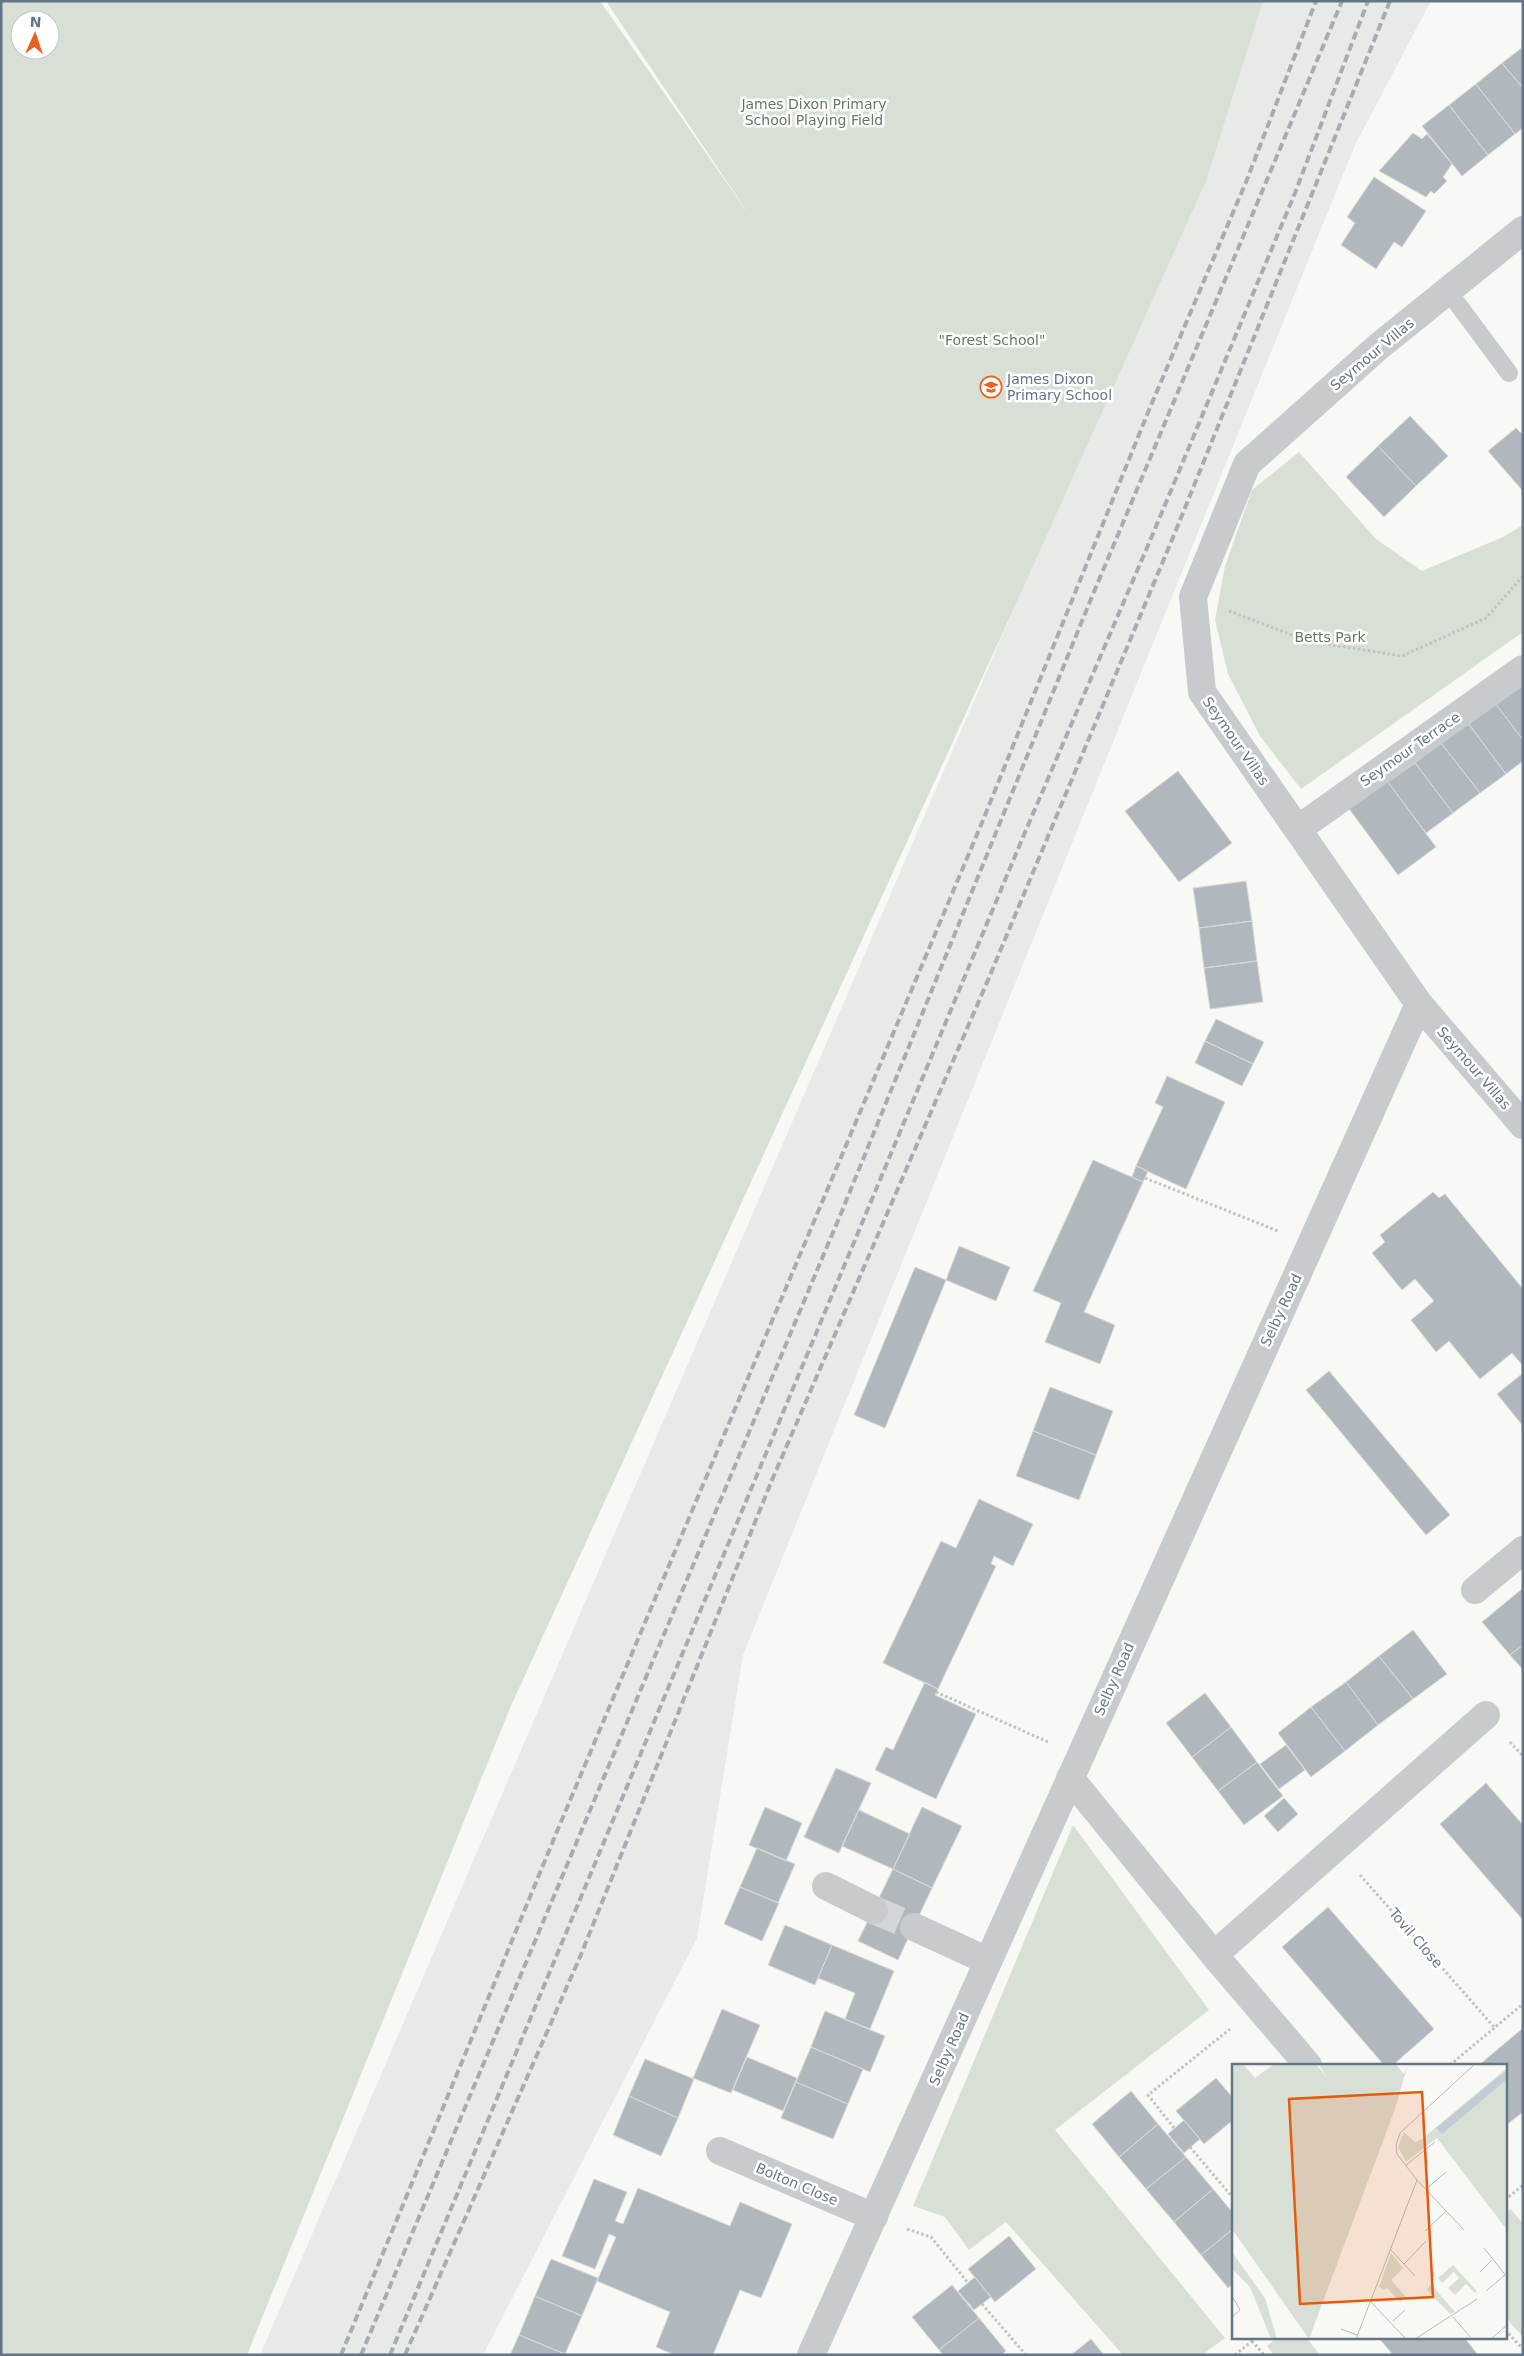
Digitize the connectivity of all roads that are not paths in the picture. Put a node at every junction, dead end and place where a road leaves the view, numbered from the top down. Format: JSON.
{"nodes":[{"id":1,"x":1523,"y":230,"type":"edge"},
{"id":2,"x":1448,"y":291,"type":"junction"},
{"id":3,"x":1508,"y":373,"type":"dead end"},
{"id":4,"x":1523,"y":669,"type":"edge"},
{"id":5,"x":1298,"y":830,"type":"junction"},
{"id":6,"x":1419,"y":1004,"type":"junction"},
{"id":7,"x":1521,"y":1118,"type":"edge"},
{"id":8,"x":1523,"y":1550,"type":"edge"},
{"id":9,"x":1475,"y":1590,"type":"dead end"},
{"id":10,"x":1486,"y":1714,"type":"dead end"},
{"id":11,"x":1075,"y":1767,"type":"junction"},
{"id":12,"x":826,"y":1886,"type":"dead end"},
{"id":13,"x":874,"y":1910,"type":"tunnel mouth"},
{"id":14,"x":914,"y":1927,"type":"tunnel mouth"},
{"id":15,"x":1214,"y":1955,"type":"junction"},
{"id":16,"x":988,"y":1962,"type":"junction"},
{"id":17,"x":1307,"y":2064,"type":"edge"},
{"id":18,"x":720,"y":2151,"type":"dead end"},
{"id":19,"x":874,"y":2217,"type":"junction"},
{"id":20,"x":811,"y":2355,"type":"edge"}],
"edges":[{"from":1,"to":2,"type":"street","name":"Seymour Villas"},
{"from":2,"to":3,"type":"lane"},
{"from":2,"to":5,"type":"street","name":"Seymour Villas"},
{"from":4,"to":5,"type":"street","name":"Seymour Terrace"},
{"from":5,"to":6,"type":"street","name":"Seymour Villas"},
{"from":6,"to":7,"type":"street","name":"Seymour Villas"},
{"from":6,"to":11,"type":"street","name":"Selby Road"},
{"from":8,"to":9,"type":"street"},
{"from":10,"to":15,"type":"street"},
{"from":11,"to":15,"type":"street"},
{"from":11,"to":16,"type":"street","name":"Selby Road"},
{"from":12,"to":13,"type":"street"},
{"from":14,"to":16,"type":"street"},
{"from":15,"to":17,"type":"street"},
{"from":16,"to":19,"type":"street","name":"Selby Road"},
{"from":18,"to":19,"type":"street","name":"Bolton Close"},
{"from":19,"to":20,"type":"street","name":"Selby Road"}]}
